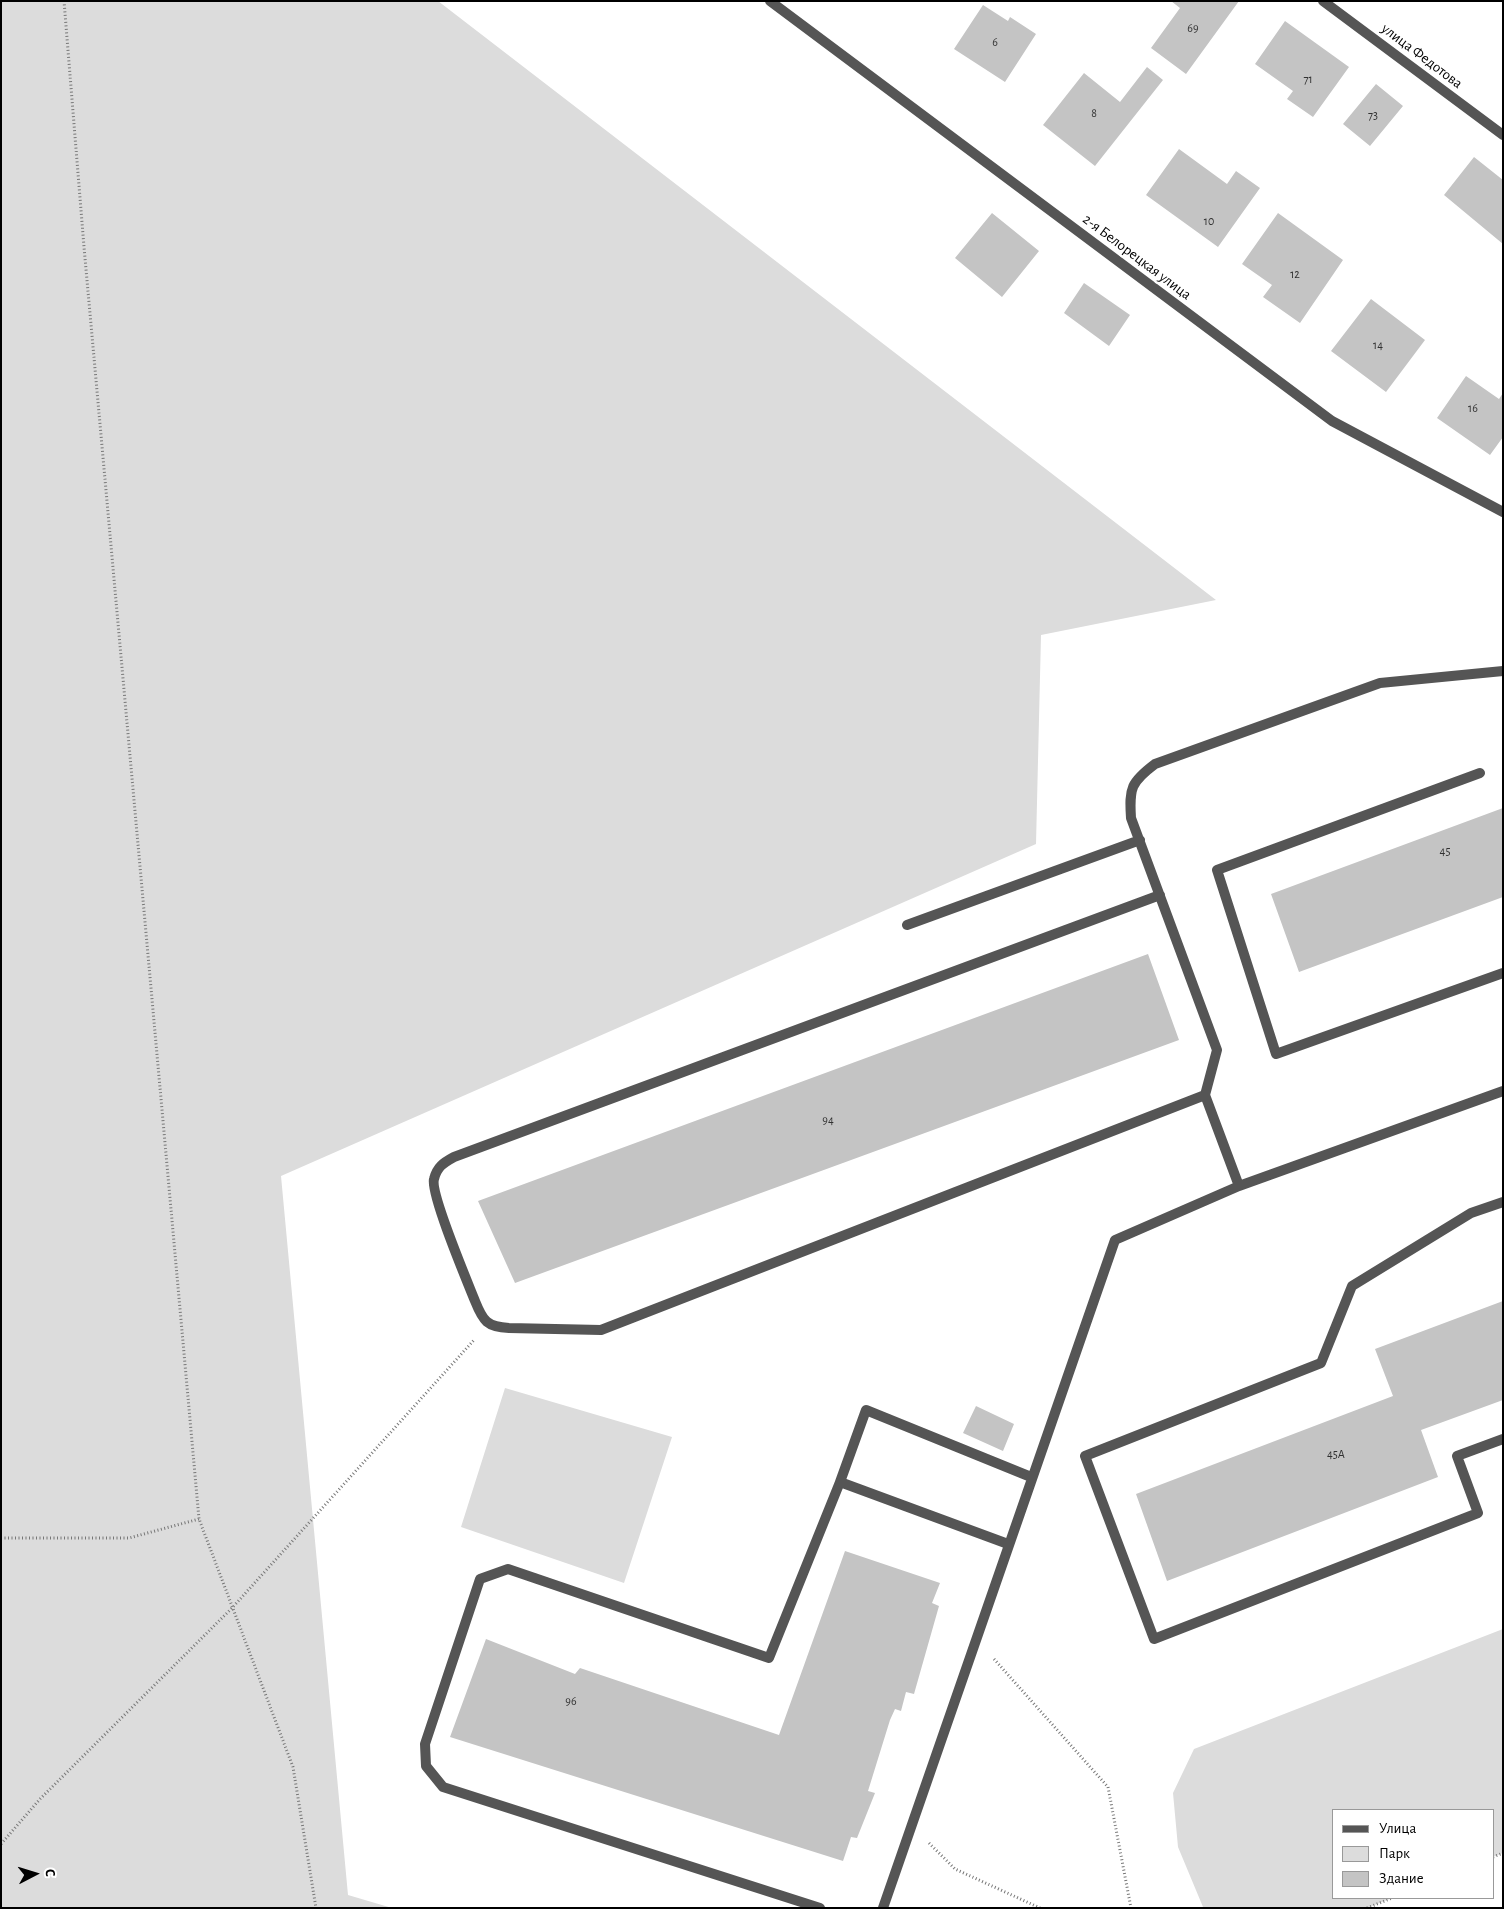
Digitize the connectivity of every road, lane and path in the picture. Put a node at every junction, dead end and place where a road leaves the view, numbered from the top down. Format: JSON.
{"nodes":[{"id":1,"x":64,"y":1,"type":"edge"},
{"id":2,"x":770,"y":1,"type":"edge"},
{"id":3,"x":1323,"y":1,"type":"edge"},
{"id":4,"x":1503,"y":135,"type":"edge"},
{"id":5,"x":1503,"y":512,"type":"edge"},
{"id":6,"x":1503,"y":671,"type":"edge"},
{"id":7,"x":1480,"y":774,"type":"dead end"},
{"id":8,"x":1140,"y":840,"type":"junction"},
{"id":9,"x":1160,"y":895,"type":"junction"},
{"id":10,"x":907,"y":925,"type":"dead end"},
{"id":11,"x":1503,"y":973,"type":"edge"},
{"id":12,"x":1503,"y":1091,"type":"edge"},
{"id":13,"x":1206,"y":1095,"type":"junction"},
{"id":14,"x":1239,"y":1186,"type":"junction"},
{"id":15,"x":1503,"y":1202,"type":"edge"},
{"id":16,"x":488,"y":1324,"type":"junction"},
{"id":17,"x":1503,"y":1439,"type":"edge"},
{"id":18,"x":1032,"y":1477,"type":"junction"},
{"id":19,"x":840,"y":1482,"type":"junction"},
{"id":20,"x":199,"y":1519,"type":"junction"},
{"id":21,"x":1,"y":1538,"type":"edge"},
{"id":22,"x":1008,"y":1544,"type":"junction"},
{"id":23,"x":232,"y":1608,"type":"junction"},
{"id":24,"x":975,"y":1638,"type":"junction"},
{"id":25,"x":911,"y":1825,"type":"junction"},
{"id":26,"x":1,"y":1844,"type":"edge"},
{"id":27,"x":1389,"y":1899,"type":"edge"},
{"id":28,"x":316,"y":1908,"type":"edge"},
{"id":29,"x":820,"y":1908,"type":"edge"},
{"id":30,"x":883,"y":1908,"type":"edge"},
{"id":31,"x":1040,"y":1908,"type":"edge"},
{"id":32,"x":1131,"y":1908,"type":"edge"},
{"id":33,"x":1366,"y":1908,"type":"edge"}],
"edges":[{"from":1,"to":20,"type":"path"},
{"from":2,"to":5,"type":"street","name":"2-я Белорецкая улица"},
{"from":3,"to":4,"type":"street","name":"улица Федотова"},
{"from":6,"to":8,"type":"street"},
{"from":7,"to":11,"type":"street"},
{"from":8,"to":9,"type":"street"},
{"from":8,"to":10,"type":"street"},
{"from":9,"to":13,"type":"street"},
{"from":9,"to":16,"type":"street"},
{"from":12,"to":14,"type":"street"},
{"from":13,"to":14,"type":"street"},
{"from":13,"to":16,"type":"street"},
{"from":14,"to":18,"type":"street"},
{"from":15,"to":17,"type":"street"},
{"from":16,"to":23,"type":"path"},
{"from":18,"to":19,"type":"street"},
{"from":18,"to":22,"type":"street"},
{"from":19,"to":22,"type":"street"},
{"from":19,"to":29,"type":"street"},
{"from":20,"to":21,"type":"path"},
{"from":20,"to":23,"type":"path"},
{"from":22,"to":24,"type":"street"},
{"from":23,"to":26,"type":"path"},
{"from":23,"to":28,"type":"path"},
{"from":24,"to":25,"type":"street"},
{"from":24,"to":32,"type":"path"},
{"from":25,"to":30,"type":"street"},
{"from":25,"to":31,"type":"path"},
{"from":27,"to":33,"type":"path"}]}
